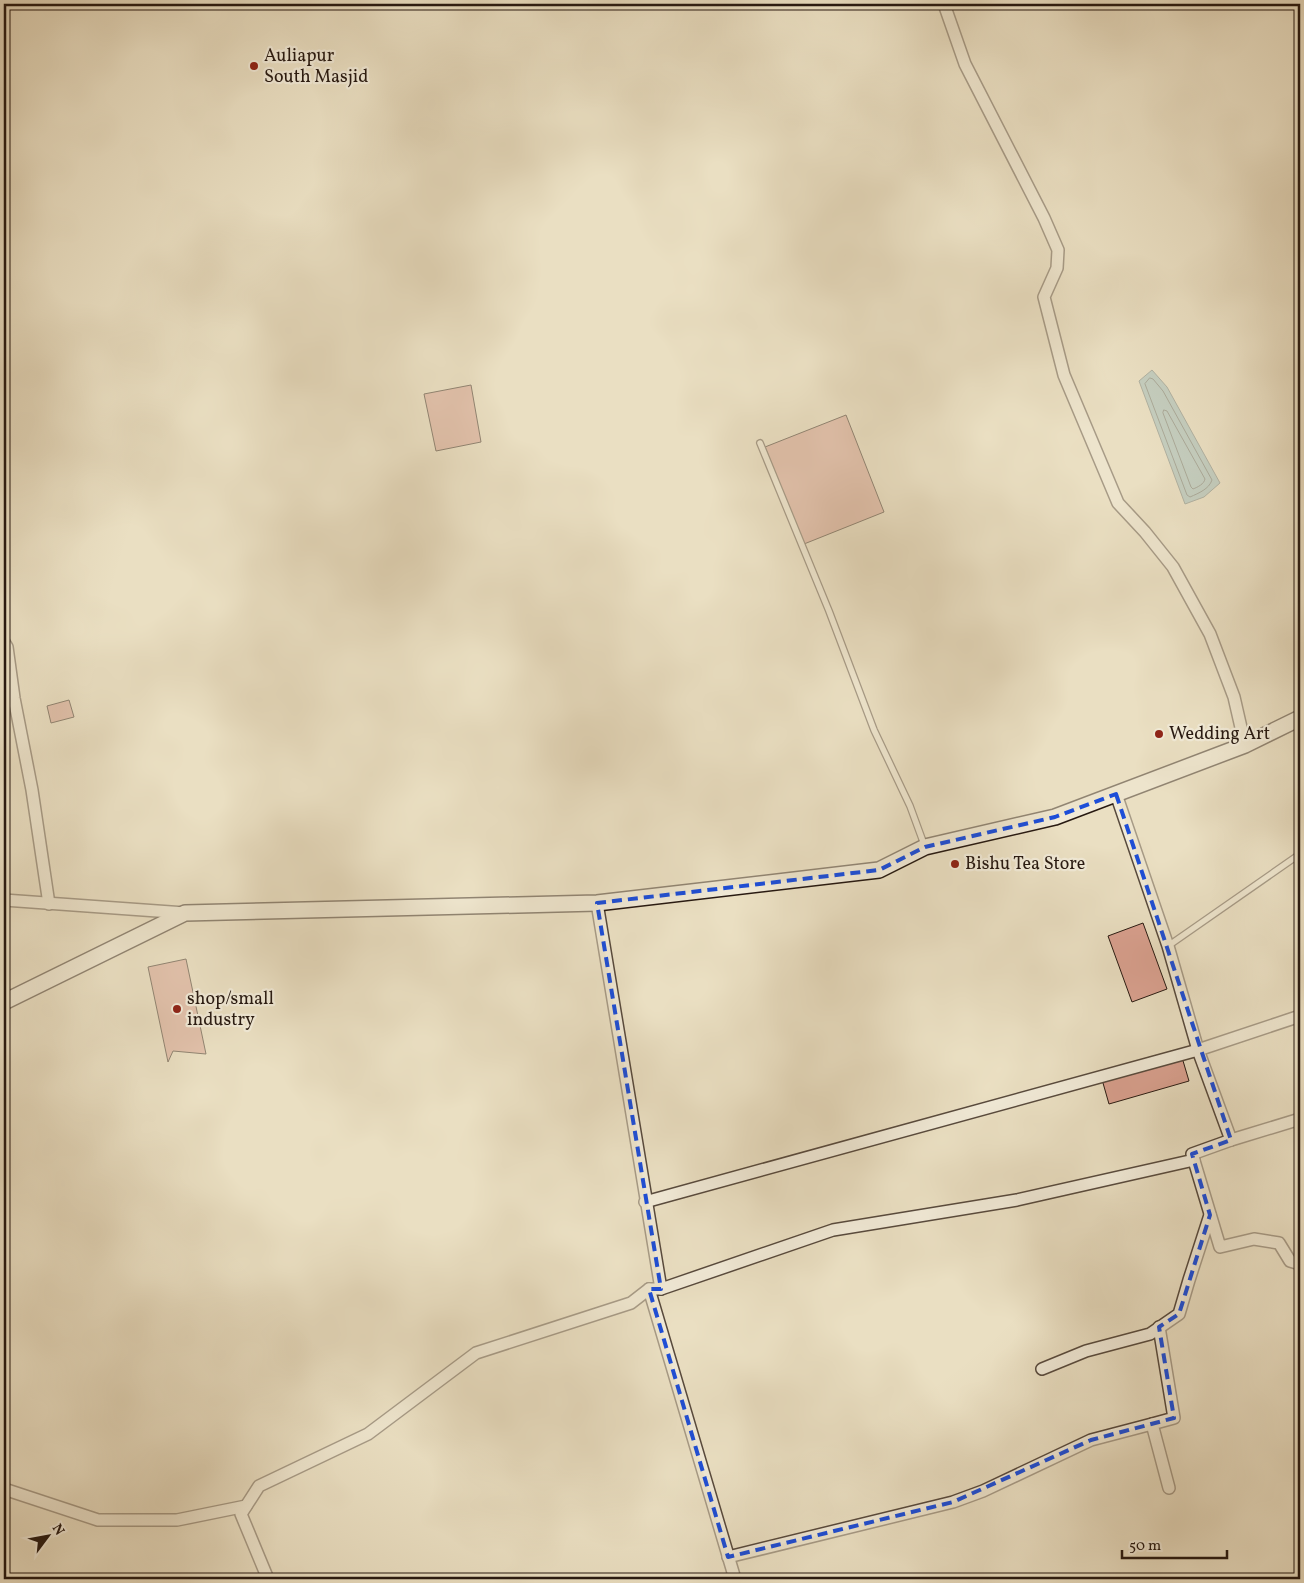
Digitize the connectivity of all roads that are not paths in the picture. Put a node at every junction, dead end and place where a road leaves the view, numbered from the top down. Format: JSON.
{"nodes":[{"id":1,"x":944,"y":4,"type":"edge"},
{"id":2,"x":760,"y":443,"type":"dead end"},
{"id":3,"x":4,"y":642,"type":"edge"},
{"id":4,"x":1300,"y":718,"type":"edge"},
{"id":5,"x":1245,"y":745,"type":"junction"},
{"id":6,"x":1116,"y":794,"type":"junction"},
{"id":7,"x":924,"y":847,"type":"junction"},
{"id":8,"x":1300,"y":854,"type":"edge"},
{"id":9,"x":4,"y":900,"type":"edge"},
{"id":10,"x":49,"y":904,"type":"junction"},
{"id":11,"x":597,"y":904,"type":"junction"},
{"id":12,"x":185,"y":913,"type":"junction"},
{"id":13,"x":1168,"y":946,"type":"junction"},
{"id":14,"x":4,"y":1002,"type":"edge"},
{"id":15,"x":1300,"y":1016,"type":"edge"},
{"id":16,"x":1198,"y":1050,"type":"junction"},
{"id":17,"x":1300,"y":1119,"type":"edge"},
{"id":18,"x":1231,"y":1140,"type":"junction"},
{"id":19,"x":1194,"y":1160,"type":"junction"},
{"id":20,"x":645,"y":1202,"type":"junction"},
{"id":21,"x":1210,"y":1215,"type":"junction"},
{"id":22,"x":1300,"y":1264,"type":"edge"},
{"id":23,"x":655,"y":1289,"type":"junction"},
{"id":24,"x":1159,"y":1327,"type":"junction"},
{"id":25,"x":1042,"y":1369,"type":"dead end"},
{"id":26,"x":1152,"y":1424,"type":"junction"},
{"id":27,"x":1169,"y":1488,"type":"dead end"},
{"id":28,"x":4,"y":1489,"type":"edge"},
{"id":29,"x":246,"y":1506,"type":"junction"},
{"id":30,"x":728,"y":1557,"type":"junction"},
{"id":31,"x":268,"y":1579,"type":"edge"},
{"id":32,"x":734,"y":1579,"type":"edge"}],
"edges":[{"from":1,"to":5,"type":"street"},
{"from":2,"to":7,"type":"lane"},
{"from":3,"to":10,"type":"street"},
{"from":4,"to":5,"type":"main road"},
{"from":5,"to":6,"type":"main road"},
{"from":6,"to":7,"type":"main road"},
{"from":6,"to":13,"type":"street"},
{"from":7,"to":11,"type":"main road"},
{"from":8,"to":13,"type":"lane"},
{"from":9,"to":10,"type":"street"},
{"from":10,"to":12,"type":"street"},
{"from":11,"to":12,"type":"main road"},
{"from":11,"to":20,"type":"street"},
{"from":12,"to":14,"type":"main road"},
{"from":13,"to":16,"type":"street"},
{"from":15,"to":16,"type":"street"},
{"from":16,"to":18,"type":"street"},
{"from":16,"to":20,"type":"street"},
{"from":17,"to":18,"type":"street"},
{"from":18,"to":19,"type":"street"},
{"from":19,"to":21,"type":"street"},
{"from":19,"to":23,"type":"street"},
{"from":20,"to":23,"type":"street"},
{"from":21,"to":22,"type":"street"},
{"from":21,"to":24,"type":"street"},
{"from":23,"to":29,"type":"street"},
{"from":23,"to":30,"type":"street"},
{"from":24,"to":25,"type":"street"},
{"from":24,"to":26,"type":"street"},
{"from":26,"to":27,"type":"street"},
{"from":26,"to":30,"type":"street"},
{"from":28,"to":29,"type":"street"},
{"from":29,"to":31,"type":"street"},
{"from":30,"to":32,"type":"street"}]}
